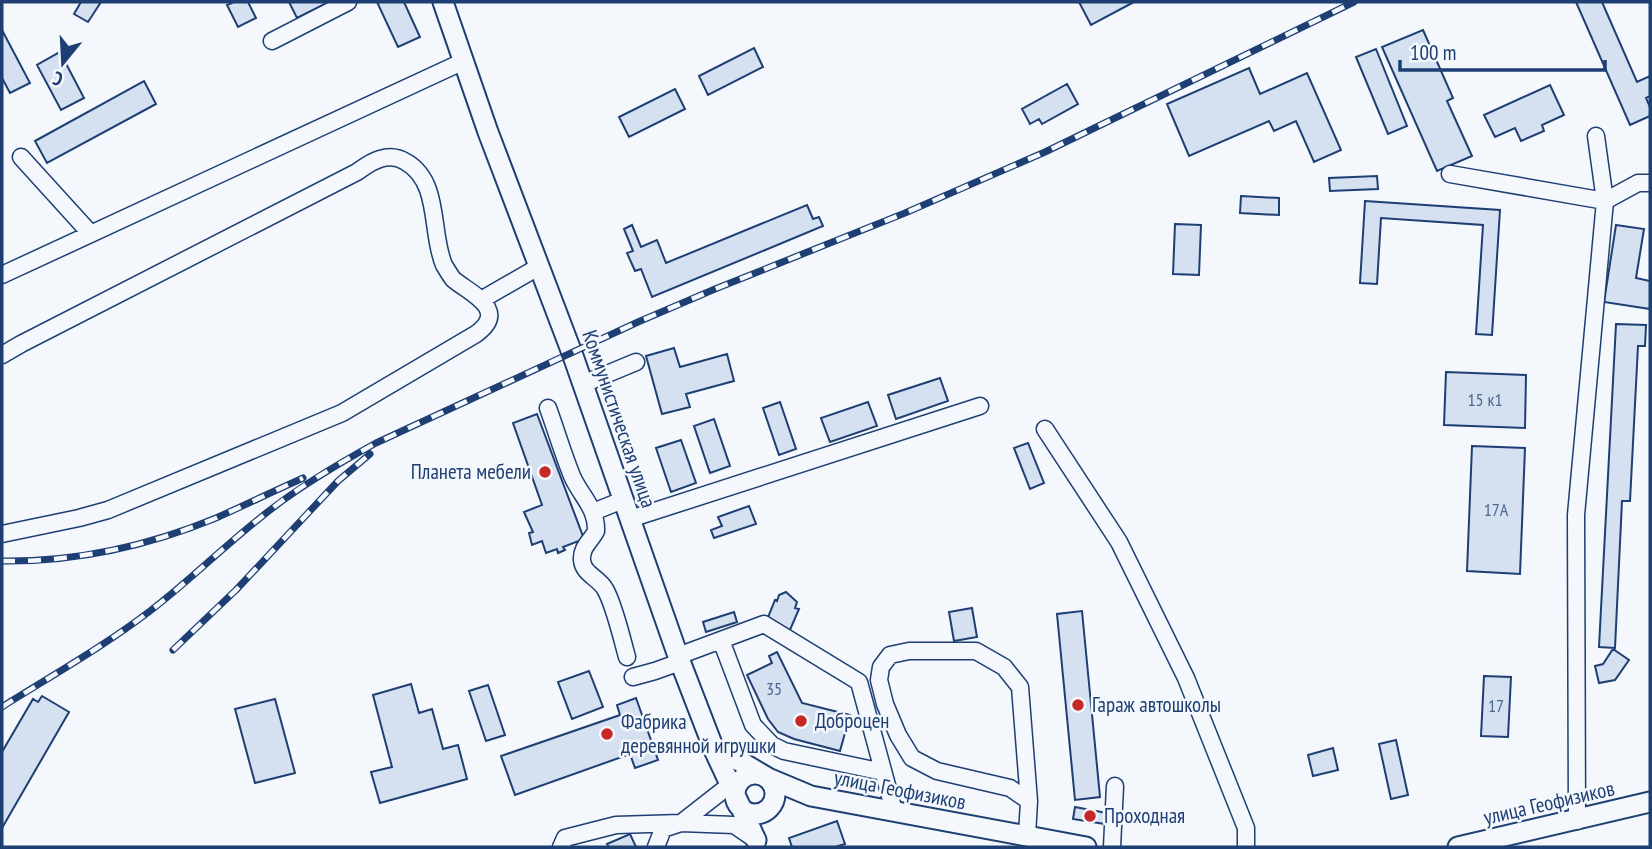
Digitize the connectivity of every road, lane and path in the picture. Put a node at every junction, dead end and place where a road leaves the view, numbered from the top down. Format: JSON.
{"nodes":[{"id":1,"x":348,"y":2,"type":"edge"},
{"id":2,"x":443,"y":2,"type":"edge"},
{"id":3,"x":272,"y":41,"type":"dead end"},
{"id":4,"x":462,"y":62,"type":"junction"},
{"id":5,"x":1596,"y":135,"type":"dead end"},
{"id":6,"x":21,"y":157,"type":"dead end"},
{"id":7,"x":1450,"y":174,"type":"dead end"},
{"id":8,"x":1650,"y":183,"type":"edge"},
{"id":9,"x":1605,"y":201,"type":"junction"},
{"id":10,"x":90,"y":233,"type":"junction"},
{"id":11,"x":540,"y":266,"type":"junction"},
{"id":12,"x":2,"y":275,"type":"edge"},
{"id":13,"x":481,"y":300,"type":"junction"},
{"id":14,"x":2,"y":355,"type":"edge"},
{"id":15,"x":636,"y":362,"type":"dead end"},
{"id":16,"x":583,"y":384,"type":"junction"},
{"id":17,"x":980,"y":406,"type":"dead end"},
{"id":18,"x":548,"y":408,"type":"dead end"},
{"id":19,"x":1045,"y":429,"type":"dead end"},
{"id":20,"x":623,"y":500,"type":"junction"},
{"id":21,"x":593,"y":512,"type":"junction"},
{"id":22,"x":630,"y":519,"type":"junction"},
{"id":23,"x":2,"y":534,"type":"edge"},
{"id":24,"x":721,"y":640,"type":"junction"},
{"id":25,"x":627,"y":657,"type":"dead end"},
{"id":26,"x":679,"y":659,"type":"junction"},
{"id":27,"x":633,"y":677,"type":"dead end"},
{"id":28,"x":715,"y":752,"type":"junction"},
{"id":29,"x":883,"y":772,"type":"junction"},
{"id":30,"x":768,"y":778,"type":"junction"},
{"id":31,"x":1115,"y":786,"type":"dead end"},
{"id":32,"x":734,"y":793,"type":"junction"},
{"id":33,"x":811,"y":796,"type":"junction"},
{"id":34,"x":1029,"y":801,"type":"junction"},
{"id":35,"x":1650,"y":802,"type":"edge"},
{"id":36,"x":770,"y":808,"type":"junction"},
{"id":37,"x":894,"y":811,"type":"junction"},
{"id":38,"x":1577,"y":821,"type":"junction"},
{"id":39,"x":681,"y":823,"type":"junction"},
{"id":40,"x":1027,"y":836,"type":"junction"},
{"id":41,"x":758,"y":843,"type":"edge"},
{"id":42,"x":561,"y":847,"type":"edge"},
{"id":43,"x":656,"y":847,"type":"edge"},
{"id":44,"x":1086,"y":847,"type":"edge"},
{"id":45,"x":1112,"y":847,"type":"edge"},
{"id":46,"x":1246,"y":847,"type":"edge"},
{"id":47,"x":1458,"y":847,"type":"edge"}],
"edges":[{"from":1,"to":3,"type":"lane"},
{"from":2,"to":4,"type":"main road","name":"Коммунистическая улица"},
{"from":4,"to":10,"type":"lane"},
{"from":4,"to":11,"type":"main road","name":"Коммунистическая улица"},
{"from":5,"to":9,"type":"lane"},
{"from":6,"to":10,"type":"lane"},
{"from":7,"to":9,"type":"lane"},
{"from":8,"to":9,"type":"lane"},
{"from":9,"to":38,"type":"lane"},
{"from":10,"to":12,"type":"lane"},
{"from":11,"to":13,"type":"lane"},
{"from":11,"to":16,"type":"main road","name":"Коммунистическая улица"},
{"from":13,"to":14,"type":"lane"},
{"from":13,"to":23,"type":"lane"},
{"from":15,"to":16,"type":"lane"},
{"from":16,"to":20,"type":"main road","name":"Коммунистическая улица"},
{"from":17,"to":22,"type":"lane"},
{"from":18,"to":21,"type":"lane"},
{"from":19,"to":46,"type":"lane"},
{"from":20,"to":21,"type":"lane"},
{"from":20,"to":22,"type":"main road","name":"Коммунистическая улица"},
{"from":21,"to":25,"type":"lane"},
{"from":22,"to":26,"type":"main road","name":"Коммунистическая улица"},
{"from":24,"to":26,"type":"lane"},
{"from":24,"to":29,"type":"lane"},
{"from":24,"to":29,"type":"lane"},
{"from":26,"to":27,"type":"lane"},
{"from":26,"to":28,"type":"main road","name":"Коммунистическая улица"},
{"from":28,"to":30,"type":"main road","name":"улица Геофизиков"},
{"from":28,"to":32,"type":"main road","name":"Коммунистическая улица"},
{"from":29,"to":37,"type":"lane"},
{"from":30,"to":32,"type":"main road"},
{"from":30,"to":33,"type":"main road","name":"улица Геофизиков"},
{"from":30,"to":36,"type":"main road"},
{"from":31,"to":45,"type":"lane"},
{"from":32,"to":36,"type":"main road"},
{"from":32,"to":39,"type":"lane"},
{"from":32,"to":41,"type":"main road","name":"Коммунистическая улица"},
{"from":33,"to":36,"type":"main road"},
{"from":33,"to":37,"type":"main road","name":"улица Геофизиков"},
{"from":34,"to":34,"type":"lane"},
{"from":34,"to":40,"type":"lane"},
{"from":35,"to":38,"type":"main road","name":"улица Геофизиков"},
{"from":36,"to":41,"type":"main road"},
{"from":37,"to":40,"type":"main road","name":"улица Геофизиков"},
{"from":38,"to":47,"type":"main road","name":"улица Геофизиков"},
{"from":39,"to":41,"type":"lane"},
{"from":39,"to":42,"type":"lane"},
{"from":39,"to":43,"type":"lane"},
{"from":40,"to":44,"type":"main road","name":"улица Геофизиков"}]}
